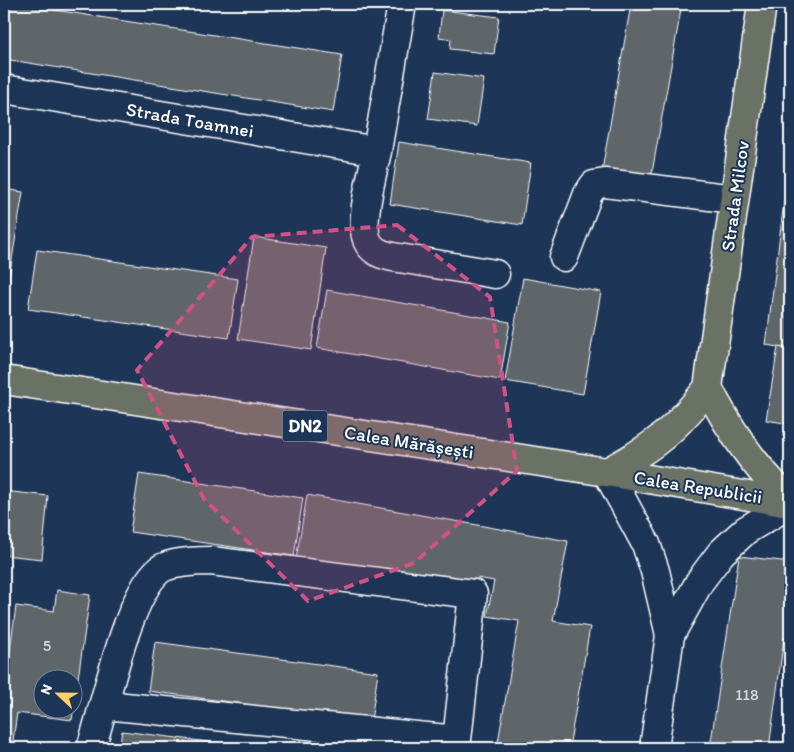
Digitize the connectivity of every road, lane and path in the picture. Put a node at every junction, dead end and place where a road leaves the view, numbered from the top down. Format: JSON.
{"nodes":[{"id":1,"x":402,"y":4,"type":"edge"},
{"id":2,"x":762,"y":4,"type":"edge"},
{"id":3,"x":4,"y":89,"type":"edge"},
{"id":4,"x":377,"y":151,"type":"junction"},
{"id":5,"x":734,"y":199,"type":"junction"},
{"id":6,"x":564,"y":257,"type":"dead end"},
{"id":7,"x":495,"y":274,"type":"dead end"},
{"id":8,"x":4,"y":380,"type":"edge"},
{"id":9,"x":708,"y":388,"type":"junction"},
{"id":10,"x":607,"y":472,"type":"junction"},
{"id":11,"x":790,"y":503,"type":"edge"},
{"id":12,"x":670,"y":635,"type":"junction"},
{"id":13,"x":105,"y":705,"type":"junction"},
{"id":14,"x":92,"y":748,"type":"edge"},
{"id":15,"x":654,"y":748,"type":"edge"}],
"edges":[{"from":1,"to":4,"type":"street"},
{"from":2,"to":5,"type":"main road","name":"Strada Milcov"},
{"from":3,"to":4,"type":"street","name":"Strada Toamnei"},
{"from":4,"to":7,"type":"street"},
{"from":5,"to":6,"type":"street"},
{"from":5,"to":9,"type":"main road","name":"Strada Milcov"},
{"from":8,"to":10,"type":"main road","name":"Calea Mărășești","number":"DN2"},
{"from":9,"to":10,"type":"main road"},
{"from":9,"to":11,"type":"main road"},
{"from":10,"to":11,"type":"main road","name":"Calea Republicii","number":"DN2"},
{"from":10,"to":12,"type":"street"},
{"from":11,"to":12,"type":"street"},
{"from":12,"to":15,"type":"street"},
{"from":13,"to":13,"type":"street"},
{"from":13,"to":14,"type":"street"}]}
